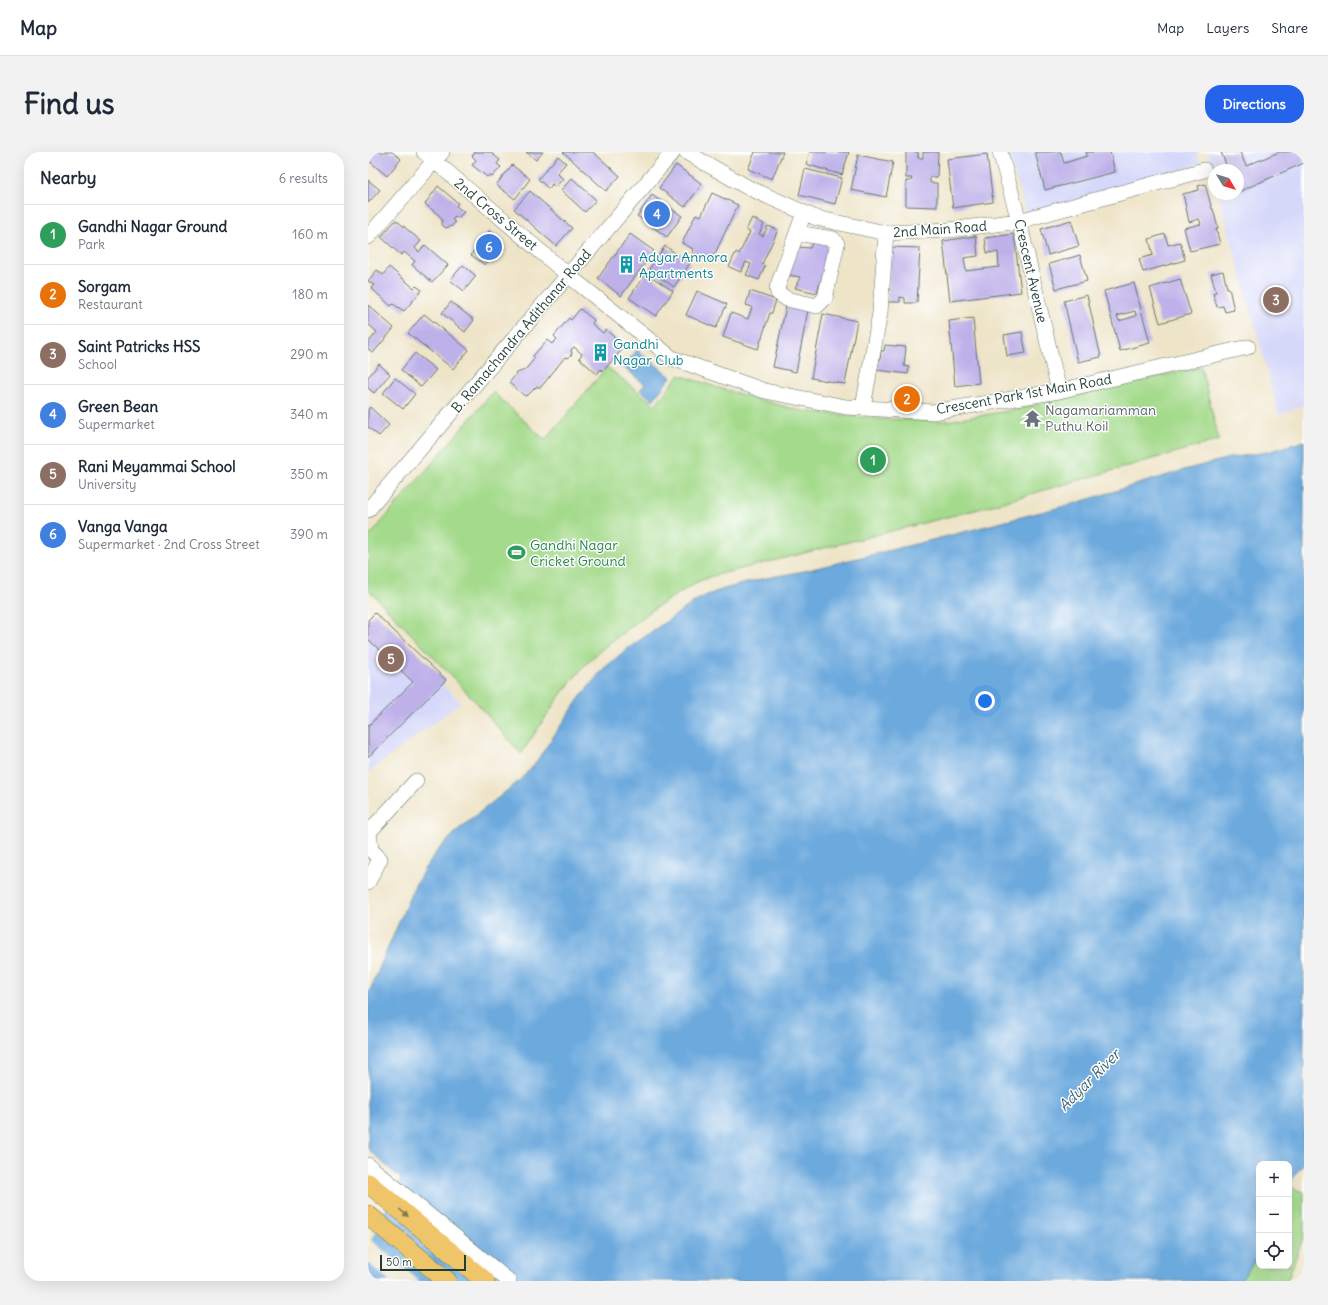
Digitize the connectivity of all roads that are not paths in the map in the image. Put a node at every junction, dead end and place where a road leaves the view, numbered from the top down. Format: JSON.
{"nodes":[{"id":1,"x":673,"y":152,"type":"edge"},
{"id":2,"x":686,"y":152,"type":"edge"},
{"id":3,"x":1000,"y":152,"type":"edge"},
{"id":4,"x":434,"y":155,"type":"edge"},
{"id":5,"x":1204,"y":170,"type":"dead end"},
{"id":6,"x":804,"y":213,"type":"junction"},
{"id":7,"x":1019,"y":221,"type":"junction"},
{"id":8,"x":797,"y":233,"type":"junction"},
{"id":9,"x":886,"y":233,"type":"junction"},
{"id":10,"x":368,"y":237,"type":"edge"},
{"id":11,"x":568,"y":275,"type":"junction"},
{"id":12,"x":1248,"y":347,"type":"dead end"},
{"id":13,"x":1059,"y":391,"type":"junction"},
{"id":14,"x":863,"y":407,"type":"junction"},
{"id":15,"x":368,"y":510,"type":"edge"},
{"id":16,"x":416,"y":781,"type":"dead end"},
{"id":17,"x":373,"y":853,"type":"edge"},
{"id":18,"x":368,"y":878,"type":"edge"},
{"id":19,"x":368,"y":882,"type":"edge"},
{"id":20,"x":368,"y":1165,"type":"edge"},
{"id":21,"x":375,"y":1182,"type":"edge"},
{"id":22,"x":368,"y":1215,"type":"edge"},
{"id":23,"x":368,"y":1226,"type":"edge"},
{"id":24,"x":434,"y":1281,"type":"edge"},
{"id":25,"x":447,"y":1281,"type":"edge"},
{"id":26,"x":485,"y":1281,"type":"edge"},
{"id":27,"x":509,"y":1281,"type":"edge"}],
"edges":[{"from":1,"to":11,"type":"street","name":"B. Ramachandra Adithanar Road"},
{"from":2,"to":6,"type":"street","name":"2nd Main Road"},
{"from":3,"to":7,"type":"street","name":"Crescent Avenue"},
{"from":4,"to":10,"type":"street"},
{"from":4,"to":11,"type":"street","name":"2nd Cross Street"},
{"from":5,"to":7,"type":"street","name":"2nd Main Road"},
{"from":6,"to":8,"type":"street"},
{"from":6,"to":9,"type":"street","name":"2nd Main Road"},
{"from":7,"to":9,"type":"street","name":"2nd Main Road"},
{"from":7,"to":13,"type":"street","name":"Crescent Avenue"},
{"from":8,"to":8,"type":"street"},
{"from":9,"to":14,"type":"street"},
{"from":11,"to":14,"type":"street","name":"Crescent Park 1st Main Road"},
{"from":11,"to":15,"type":"street","name":"B. Ramachandra Adithanar Road"},
{"from":12,"to":13,"type":"street","name":"Crescent Park 1st Main Road"},
{"from":13,"to":14,"type":"street","name":"Crescent Park 1st Main Road"},
{"from":16,"to":17,"type":"street"},
{"from":17,"to":18,"type":"street"},
{"from":17,"to":19,"type":"street"},
{"from":20,"to":21,"type":"street"},
{"from":21,"to":26,"type":"main road","one_way":true},
{"from":21,"to":27,"type":"street"},
{"from":22,"to":25,"type":"main road"},
{"from":23,"to":24,"type":"street"}]}
